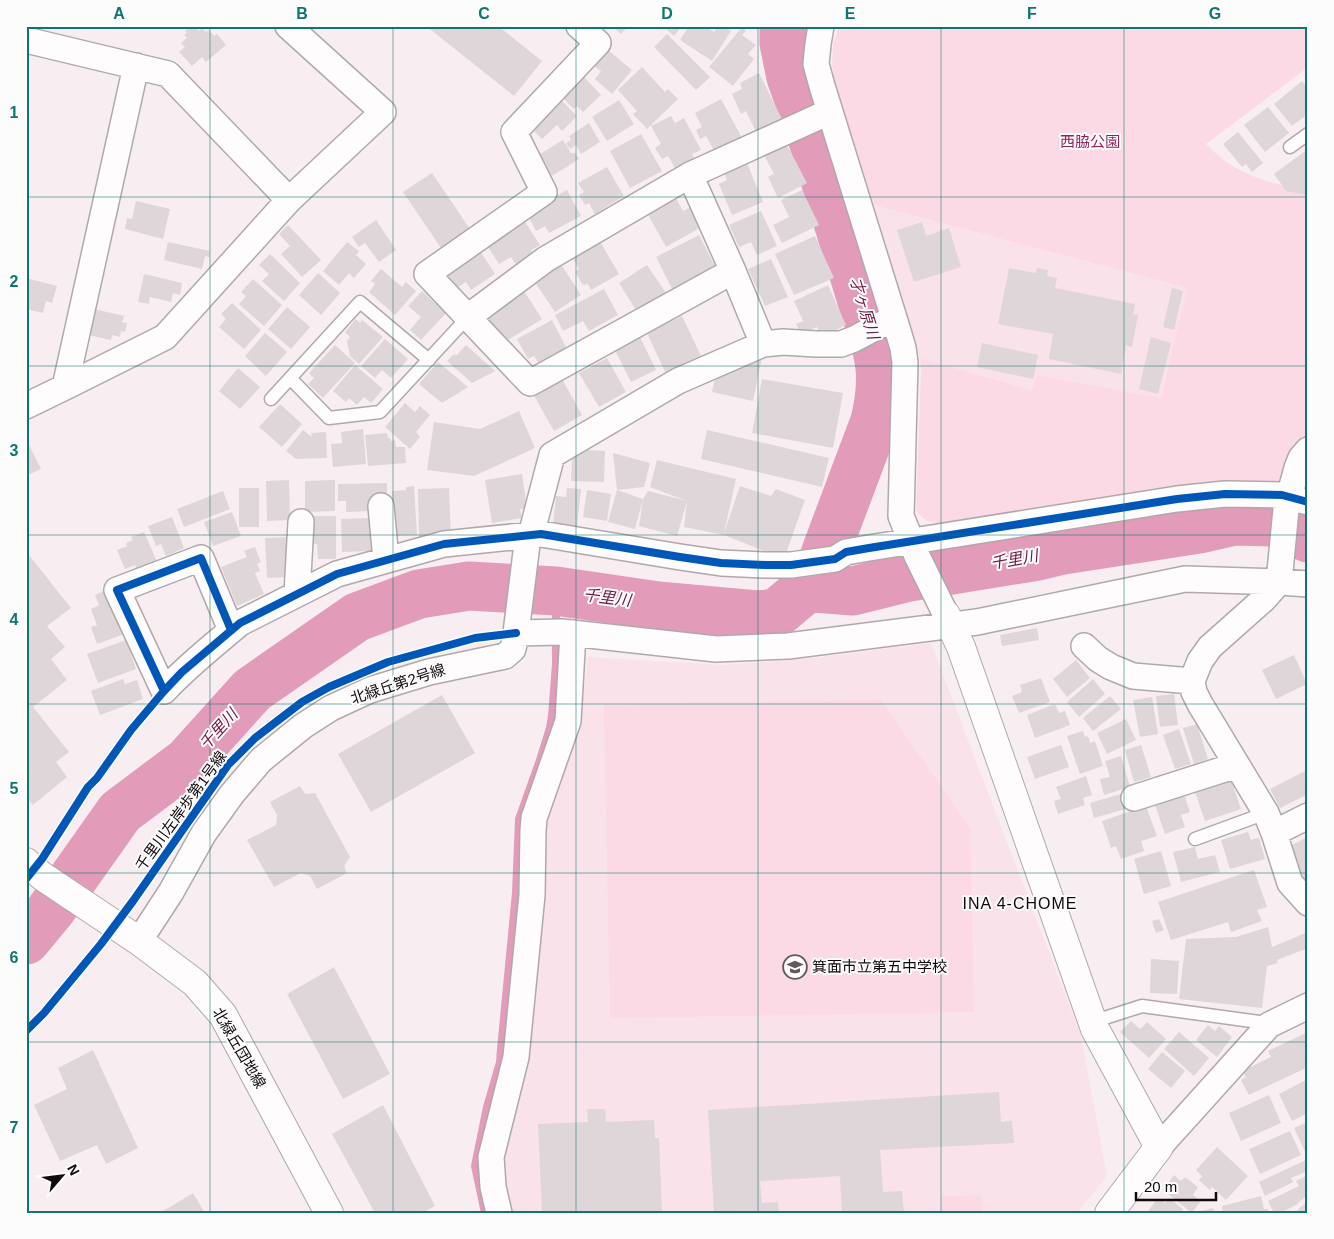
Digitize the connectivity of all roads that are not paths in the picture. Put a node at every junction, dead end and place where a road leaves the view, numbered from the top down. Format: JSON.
{"nodes":[{"id":1,"x":288,"y":26,"type":"edge"},
{"id":2,"x":579,"y":26,"type":"edge"},
{"id":3,"x":822,"y":26,"type":"edge"},
{"id":4,"x":26,"y":40,"type":"edge"},
{"id":5,"x":136,"y":66,"type":"junction"},
{"id":6,"x":829,"y":112,"type":"junction"},
{"id":7,"x":1308,"y":134,"type":"edge"},
{"id":8,"x":1290,"y":147,"type":"dead end"},
{"id":9,"x":690,"y":175,"type":"junction"},
{"id":10,"x":289,"y":200,"type":"junction"},
{"id":11,"x":733,"y":271,"type":"junction"},
{"id":12,"x":468,"y":317,"type":"junction"},
{"id":13,"x":879,"y":325,"type":"junction"},
{"id":14,"x":763,"y":344,"type":"junction"},
{"id":15,"x":429,"y":360,"type":"junction"},
{"id":16,"x":290,"y":378,"type":"junction"},
{"id":17,"x":64,"y":387,"type":"junction"},
{"id":18,"x":271,"y":399,"type":"dead end"},
{"id":19,"x":26,"y":406,"type":"edge"},
{"id":20,"x":1308,"y":450,"type":"edge"},
{"id":21,"x":1294,"y":502,"type":"edge"},
{"id":22,"x":381,"y":506,"type":"dead end"},
{"id":23,"x":301,"y":522,"type":"dead end"},
{"id":24,"x":529,"y":539,"type":"junction"},
{"id":25,"x":914,"y":548,"type":"junction"},
{"id":26,"x":386,"y":560,"type":"junction"},
{"id":27,"x":1279,"y":576,"type":"junction"},
{"id":28,"x":1308,"y":584,"type":"edge"},
{"id":29,"x":297,"y":594,"type":"junction"},
{"id":30,"x":948,"y":620,"type":"junction"},
{"id":31,"x":231,"y":630,"type":"junction"},
{"id":32,"x":562,"y":632,"type":"junction"},
{"id":33,"x":516,"y":633,"type":"junction"},
{"id":34,"x":1084,"y":646,"type":"dead end"},
{"id":35,"x":1192,"y":681,"type":"junction"},
{"id":36,"x":1237,"y":765,"type":"junction"},
{"id":37,"x":1134,"y":798,"type":"dead end"},
{"id":38,"x":1308,"y":816,"type":"edge"},
{"id":39,"x":1270,"y":823,"type":"junction"},
{"id":40,"x":1195,"y":839,"type":"dead end"},
{"id":41,"x":34,"y":869,"type":"edge"},
{"id":42,"x":1308,"y":903,"type":"edge"},
{"id":43,"x":139,"y":941,"type":"junction"},
{"id":44,"x":1308,"y":1006,"type":"edge"},
{"id":45,"x":1092,"y":1022,"type":"junction"},
{"id":46,"x":1269,"y":1025,"type":"junction"},
{"id":47,"x":1159,"y":1147,"type":"junction"},
{"id":48,"x":329,"y":1213,"type":"edge"},
{"id":49,"x":499,"y":1213,"type":"edge"},
{"id":50,"x":1110,"y":1213,"type":"edge"}],
"edges":[{"from":1,"to":10,"type":"street"},
{"from":2,"to":12,"type":"street"},
{"from":3,"to":6,"type":"street"},
{"from":4,"to":5,"type":"street"},
{"from":5,"to":10,"type":"street"},
{"from":5,"to":17,"type":"street"},
{"from":6,"to":9,"type":"street"},
{"from":6,"to":13,"type":"street"},
{"from":7,"to":8,"type":"lane"},
{"from":9,"to":11,"type":"street"},
{"from":9,"to":12,"type":"street"},
{"from":10,"to":17,"type":"street"},
{"from":11,"to":12,"type":"street"},
{"from":11,"to":14,"type":"street"},
{"from":12,"to":15,"type":"lane"},
{"from":13,"to":14,"type":"street"},
{"from":13,"to":25,"type":"street"},
{"from":14,"to":24,"type":"street","name":"北緑丘第2号線"},
{"from":15,"to":16,"type":"lane"},
{"from":15,"to":16,"type":"lane"},
{"from":16,"to":18,"type":"lane"},
{"from":17,"to":19,"type":"street"},
{"from":20,"to":21,"type":"street"},
{"from":21,"to":25,"type":"street"},
{"from":21,"to":27,"type":"street"},
{"from":22,"to":26,"type":"street"},
{"from":23,"to":29,"type":"street"},
{"from":24,"to":25,"type":"street"},
{"from":24,"to":26,"type":"street"},
{"from":24,"to":33,"type":"street","name":"北緑丘第2号線"},
{"from":25,"to":30,"type":"street"},
{"from":26,"to":29,"type":"street"},
{"from":27,"to":28,"type":"street"},
{"from":27,"to":30,"type":"street"},
{"from":27,"to":35,"type":"street"},
{"from":29,"to":31,"type":"street"},
{"from":30,"to":32,"type":"street"},
{"from":30,"to":45,"type":"street"},
{"from":31,"to":31,"type":"street"},
{"from":32,"to":33,"type":"street"},
{"from":32,"to":49,"type":"street"},
{"from":33,"to":43,"type":"street","name":"北緑丘第2号線"},
{"from":34,"to":35,"type":"street"},
{"from":35,"to":36,"type":"street"},
{"from":36,"to":37,"type":"street"},
{"from":36,"to":39,"type":"street"},
{"from":38,"to":39,"type":"street"},
{"from":39,"to":40,"type":"lane"},
{"from":39,"to":42,"type":"street"},
{"from":41,"to":43,"type":"street","name":"北緑丘団地線"},
{"from":43,"to":48,"type":"street","name":"北緑丘団地線"},
{"from":44,"to":46,"type":"street"},
{"from":45,"to":46,"type":"lane"},
{"from":45,"to":47,"type":"street"},
{"from":46,"to":47,"type":"street"},
{"from":47,"to":50,"type":"street"}]}
